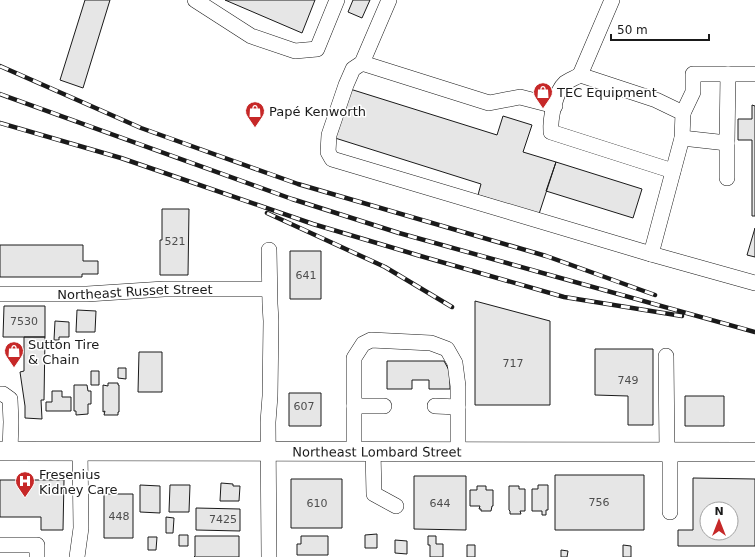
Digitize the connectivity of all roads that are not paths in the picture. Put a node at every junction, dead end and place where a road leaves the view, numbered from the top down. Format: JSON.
{"nodes":[{"id":1,"x":195,"y":0,"type":"edge"},
{"id":2,"x":337,"y":0,"type":"edge"},
{"id":3,"x":389,"y":0,"type":"edge"},
{"id":4,"x":612,"y":0,"type":"edge"},
{"id":5,"x":362,"y":63,"type":"junction"},
{"id":6,"x":728,"y":74,"type":"junction"},
{"id":7,"x":755,"y":74,"type":"edge"},
{"id":8,"x":580,"y":75,"type":"junction"},
{"id":9,"x":555,"y":106,"type":"junction"},
{"id":10,"x":683,"y":113,"type":"junction"},
{"id":11,"x":682,"y":138,"type":"junction"},
{"id":12,"x":727,"y":143,"type":"junction"},
{"id":13,"x":673,"y":171,"type":"junction"},
{"id":14,"x":727,"y":178,"type":"dead end"},
{"id":15,"x":269,"y":250,"type":"dead end"},
{"id":16,"x":651,"y":254,"type":"junction"},
{"id":17,"x":755,"y":283,"type":"edge"},
{"id":18,"x":269,"y":289,"type":"junction"},
{"id":19,"x":0,"y":294,"type":"edge"},
{"id":20,"x":666,"y":356,"type":"dead end"},
{"id":21,"x":0,"y":394,"type":"edge"},
{"id":22,"x":354,"y":406,"type":"junction"},
{"id":23,"x":384,"y":406,"type":"dead end"},
{"id":24,"x":435,"y":406,"type":"dead end"},
{"id":25,"x":458,"y":407,"type":"junction"},
{"id":26,"x":5,"y":451,"type":"edge"},
{"id":27,"x":80,"y":451,"type":"junction"},
{"id":28,"x":269,"y":451,"type":"junction"},
{"id":29,"x":354,"y":451,"type":"junction"},
{"id":30,"x":373,"y":451,"type":"junction"},
{"id":31,"x":458,"y":451,"type":"junction"},
{"id":32,"x":668,"y":451,"type":"junction"},
{"id":33,"x":755,"y":452,"type":"edge"},
{"id":34,"x":396,"y":506,"type":"dead end"},
{"id":35,"x":670,"y":512,"type":"dead end"},
{"id":36,"x":0,"y":545,"type":"edge"},
{"id":37,"x":37,"y":557,"type":"edge"},
{"id":38,"x":77,"y":557,"type":"edge"},
{"id":39,"x":269,"y":557,"type":"edge"}],
"edges":[{"from":1,"to":2,"type":"street"},
{"from":3,"to":5,"type":"street"},
{"from":4,"to":8,"type":"street"},
{"from":5,"to":9,"type":"street"},
{"from":5,"to":16,"type":"street"},
{"from":6,"to":7,"type":"street"},
{"from":6,"to":10,"type":"street"},
{"from":6,"to":12,"type":"street"},
{"from":8,"to":9,"type":"street"},
{"from":8,"to":10,"type":"street"},
{"from":9,"to":13,"type":"street"},
{"from":10,"to":11,"type":"street"},
{"from":11,"to":12,"type":"street"},
{"from":11,"to":13,"type":"street"},
{"from":12,"to":14,"type":"street"},
{"from":13,"to":16,"type":"street"},
{"from":15,"to":18,"type":"street"},
{"from":16,"to":17,"type":"street"},
{"from":18,"to":19,"type":"street","name":"Northeast Russet Street"},
{"from":18,"to":28,"type":"street"},
{"from":20,"to":32,"type":"street"},
{"from":21,"to":26,"type":"street"},
{"from":22,"to":23,"type":"street"},
{"from":22,"to":25,"type":"street"},
{"from":22,"to":29,"type":"street"},
{"from":24,"to":25,"type":"street"},
{"from":25,"to":31,"type":"street"},
{"from":26,"to":27,"type":"main road","name":"Northeast Lombard Street"},
{"from":27,"to":28,"type":"main road","name":"Northeast Lombard Street"},
{"from":27,"to":38,"type":"street"},
{"from":28,"to":29,"type":"main road","name":"Northeast Lombard Street"},
{"from":28,"to":39,"type":"street"},
{"from":29,"to":30,"type":"main road","name":"Northeast Lombard Street"},
{"from":30,"to":31,"type":"main road","name":"Northeast Lombard Street"},
{"from":30,"to":34,"type":"street"},
{"from":31,"to":32,"type":"main road","name":"Northeast Lombard Street"},
{"from":32,"to":33,"type":"main road","name":"Northeast Lombard Street"},
{"from":32,"to":35,"type":"street"},
{"from":36,"to":37,"type":"street"}]}
